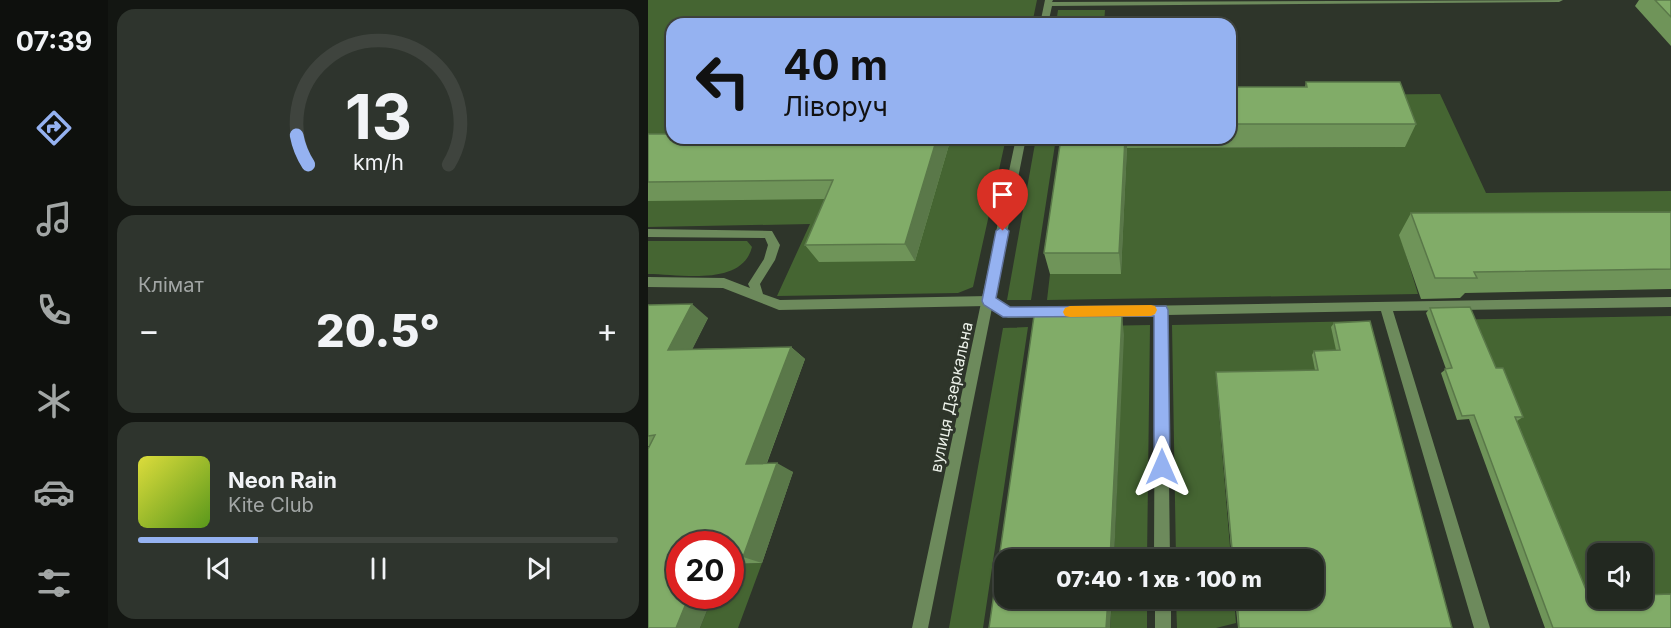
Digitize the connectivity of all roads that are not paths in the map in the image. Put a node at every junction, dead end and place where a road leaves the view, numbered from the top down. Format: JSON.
{"nodes":[{"id":1,"x":1558,"y":0,"type":"edge"},
{"id":2,"x":1049,"y":2,"type":"edge"},
{"id":3,"x":1045,"y":18,"type":"edge"},
{"id":4,"x":1020,"y":144,"type":"edge"},
{"id":5,"x":648,"y":233,"type":"edge"},
{"id":6,"x":648,"y":282,"type":"edge"},
{"id":7,"x":758,"y":296,"type":"junction"},
{"id":8,"x":988,"y":301,"type":"junction"},
{"id":9,"x":1671,"y":303,"type":"edge"},
{"id":10,"x":1386,"y":307,"type":"junction"},
{"id":11,"x":1161,"y":310,"type":"junction"},
{"id":12,"x":1162,"y":549,"type":"edge"},
{"id":13,"x":1163,"y":609,"type":"edge"},
{"id":14,"x":920,"y":628,"type":"edge"},
{"id":15,"x":1163,"y":628,"type":"edge"},
{"id":16,"x":1482,"y":628,"type":"edge"}],
"edges":[{"from":1,"to":2,"type":"street"},
{"from":2,"to":3,"type":"street"},
{"from":4,"to":8,"type":"street","name":"вулиця Дзеркальна"},
{"from":5,"to":7,"type":"street"},
{"from":6,"to":7,"type":"street"},
{"from":7,"to":8,"type":"street"},
{"from":8,"to":11,"type":"street"},
{"from":8,"to":14,"type":"street","name":"вулиця Дзеркальна"},
{"from":9,"to":10,"type":"street"},
{"from":10,"to":11,"type":"street"},
{"from":10,"to":16,"type":"street"},
{"from":11,"to":12,"type":"street"},
{"from":13,"to":15,"type":"street"}]}
